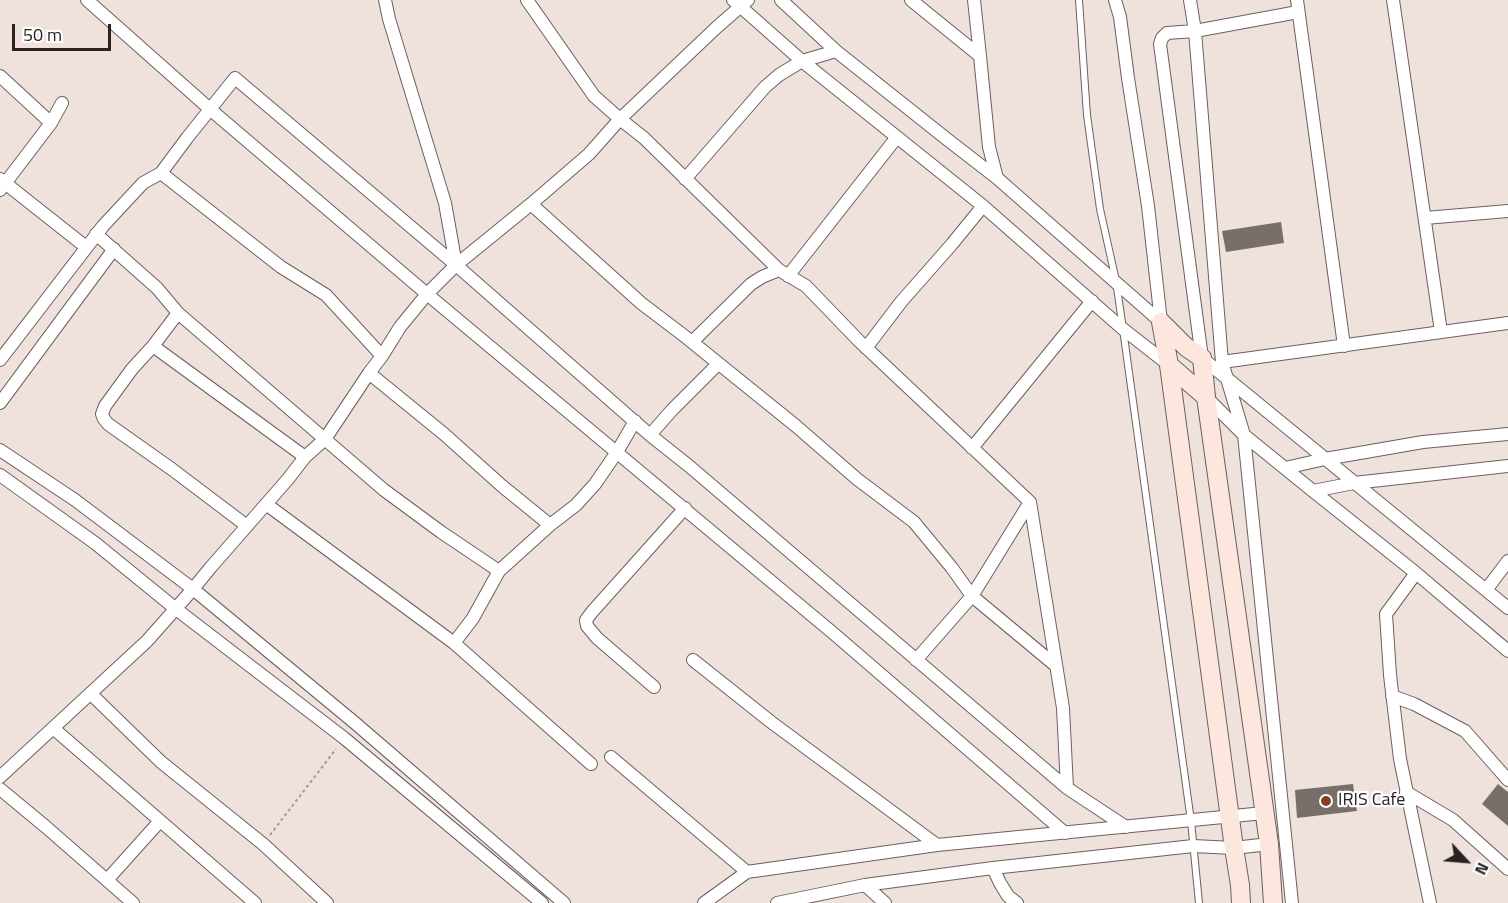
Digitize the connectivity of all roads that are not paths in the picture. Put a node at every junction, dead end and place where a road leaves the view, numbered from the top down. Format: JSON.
{"nodes":[{"id":1,"x":87,"y":0,"type":"edge"},
{"id":2,"x":385,"y":0,"type":"edge"},
{"id":3,"x":527,"y":0,"type":"edge"},
{"id":4,"x":781,"y":0,"type":"edge"},
{"id":5,"x":911,"y":0,"type":"edge"},
{"id":6,"x":974,"y":0,"type":"edge"},
{"id":7,"x":1079,"y":0,"type":"edge"},
{"id":8,"x":1115,"y":0,"type":"edge"},
{"id":9,"x":1190,"y":0,"type":"edge"},
{"id":10,"x":1393,"y":0,"type":"edge"},
{"id":11,"x":741,"y":2,"type":"edge"},
{"id":12,"x":1297,"y":6,"type":"edge"},
{"id":13,"x":1195,"y":32,"type":"junction"},
{"id":14,"x":836,"y":51,"type":"junction"},
{"id":15,"x":980,"y":56,"type":"junction"},
{"id":16,"x":802,"y":61,"type":"junction"},
{"id":17,"x":0,"y":75,"type":"edge"},
{"id":18,"x":62,"y":103,"type":"dead end"},
{"id":19,"x":211,"y":110,"type":"junction"},
{"id":20,"x":620,"y":119,"type":"junction"},
{"id":21,"x":51,"y":123,"type":"junction"},
{"id":22,"x":897,"y":137,"type":"junction"},
{"id":23,"x":161,"y":173,"type":"junction"},
{"id":24,"x":997,"y":177,"type":"junction"},
{"id":25,"x":685,"y":179,"type":"junction"},
{"id":26,"x":2,"y":184,"type":"edge"},
{"id":27,"x":531,"y":204,"type":"junction"},
{"id":28,"x":983,"y":206,"type":"junction"},
{"id":29,"x":1508,"y":211,"type":"edge"},
{"id":30,"x":1425,"y":219,"type":"junction"},
{"id":31,"x":96,"y":234,"type":"junction"},
{"id":32,"x":86,"y":247,"type":"junction"},
{"id":33,"x":114,"y":249,"type":"junction"},
{"id":34,"x":456,"y":265,"type":"junction"},
{"id":35,"x":783,"y":273,"type":"junction"},
{"id":36,"x":1116,"y":281,"type":"junction"},
{"id":37,"x":427,"y":294,"type":"junction"},
{"id":38,"x":1092,"y":301,"type":"junction"},
{"id":39,"x":178,"y":313,"type":"junction"},
{"id":40,"x":1161,"y":322,"type":"junction"},
{"id":41,"x":1508,"y":323,"type":"edge"},
{"id":42,"x":1123,"y":329,"type":"junction"},
{"id":43,"x":1441,"y":332,"type":"junction"},
{"id":44,"x":692,"y":342,"type":"junction"},
{"id":45,"x":153,"y":346,"type":"junction"},
{"id":46,"x":1344,"y":346,"type":"junction"},
{"id":47,"x":866,"y":348,"type":"junction"},
{"id":48,"x":382,"y":357,"type":"junction"},
{"id":49,"x":1,"y":358,"type":"edge"},
{"id":50,"x":1202,"y":358,"type":"junction"},
{"id":51,"x":1222,"y":362,"type":"junction"},
{"id":52,"x":718,"y":364,"type":"junction"},
{"id":53,"x":1169,"y":365,"type":"junction"},
{"id":54,"x":369,"y":373,"type":"junction"},
{"id":55,"x":1227,"y":381,"type":"junction"},
{"id":56,"x":1206,"y":397,"type":"junction"},
{"id":57,"x":0,"y":403,"type":"edge"},
{"id":58,"x":635,"y":421,"type":"junction"},
{"id":59,"x":1508,"y":434,"type":"edge"},
{"id":60,"x":650,"y":435,"type":"junction"},
{"id":61,"x":1244,"y":435,"type":"junction"},
{"id":62,"x":325,"y":439,"type":"junction"},
{"id":63,"x":972,"y":448,"type":"junction"},
{"id":64,"x":0,"y":450,"type":"edge"},
{"id":65,"x":617,"y":452,"type":"junction"},
{"id":66,"x":305,"y":457,"type":"junction"},
{"id":67,"x":1325,"y":459,"type":"junction"},
{"id":68,"x":1508,"y":466,"type":"edge"},
{"id":69,"x":1285,"y":468,"type":"junction"},
{"id":70,"x":0,"y":475,"type":"edge"},
{"id":71,"x":1354,"y":483,"type":"junction"},
{"id":72,"x":1313,"y":491,"type":"junction"},
{"id":73,"x":1030,"y":502,"type":"junction"},
{"id":74,"x":266,"y":504,"type":"junction"},
{"id":75,"x":685,"y":508,"type":"junction"},
{"id":76,"x":550,"y":525,"type":"junction"},
{"id":77,"x":247,"y":526,"type":"junction"},
{"id":78,"x":1508,"y":561,"type":"edge"},
{"id":79,"x":499,"y":571,"type":"junction"},
{"id":80,"x":1416,"y":573,"type":"junction"},
{"id":81,"x":193,"y":590,"type":"junction"},
{"id":82,"x":1486,"y":590,"type":"junction"},
{"id":83,"x":972,"y":596,"type":"junction"},
{"id":84,"x":1508,"y":608,"type":"edge"},
{"id":85,"x":176,"y":609,"type":"junction"},
{"id":86,"x":454,"y":643,"type":"junction"},
{"id":87,"x":1508,"y":651,"type":"edge"},
{"id":88,"x":693,"y":660,"type":"dead end"},
{"id":89,"x":916,"y":660,"type":"junction"},
{"id":90,"x":1055,"y":665,"type":"junction"},
{"id":91,"x":654,"y":687,"type":"dead end"},
{"id":92,"x":91,"y":694,"type":"junction"},
{"id":93,"x":1392,"y":696,"type":"junction"},
{"id":94,"x":53,"y":728,"type":"junction"},
{"id":95,"x":611,"y":757,"type":"dead end"},
{"id":96,"x":591,"y":764,"type":"dead end"},
{"id":97,"x":0,"y":777,"type":"edge"},
{"id":98,"x":1508,"y":780,"type":"edge"},
{"id":99,"x":1067,"y":788,"type":"junction"},
{"id":100,"x":0,"y":789,"type":"edge"},
{"id":101,"x":1406,"y":792,"type":"junction"},
{"id":102,"x":1264,"y":813,"type":"junction"},
{"id":103,"x":1230,"y":816,"type":"junction"},
{"id":104,"x":160,"y":821,"type":"junction"},
{"id":105,"x":1191,"y":821,"type":"junction"},
{"id":106,"x":1126,"y":827,"type":"junction"},
{"id":107,"x":1065,"y":832,"type":"junction"},
{"id":108,"x":1269,"y":844,"type":"junction"},
{"id":109,"x":937,"y":845,"type":"junction"},
{"id":110,"x":1193,"y":846,"type":"junction"},
{"id":111,"x":1234,"y":848,"type":"junction"},
{"id":112,"x":993,"y":868,"type":"junction"},
{"id":113,"x":1508,"y":869,"type":"edge"},
{"id":114,"x":747,"y":872,"type":"junction"},
{"id":115,"x":106,"y":880,"type":"junction"},
{"id":116,"x":866,"y":885,"type":"junction"},
{"id":117,"x":133,"y":903,"type":"edge"},
{"id":118,"x":255,"y":903,"type":"edge"},
{"id":119,"x":327,"y":903,"type":"edge"},
{"id":120,"x":542,"y":903,"type":"edge"},
{"id":121,"x":564,"y":903,"type":"edge"},
{"id":122,"x":704,"y":903,"type":"edge"},
{"id":123,"x":777,"y":903,"type":"edge"},
{"id":124,"x":885,"y":903,"type":"edge"},
{"id":125,"x":1017,"y":903,"type":"edge"},
{"id":126,"x":1199,"y":903,"type":"edge"},
{"id":127,"x":1241,"y":903,"type":"edge"},
{"id":128,"x":1273,"y":903,"type":"edge"},
{"id":129,"x":1292,"y":903,"type":"edge"},
{"id":130,"x":1430,"y":903,"type":"edge"}],
"edges":[{"from":1,"to":19,"type":"street"},
{"from":2,"to":34,"type":"street"},
{"from":3,"to":20,"type":"street"},
{"from":4,"to":14,"type":"street"},
{"from":5,"to":15,"type":"street"},
{"from":6,"to":15,"type":"street"},
{"from":7,"to":36,"type":"lane"},
{"from":8,"to":40,"type":"street"},
{"from":9,"to":13,"type":"street"},
{"from":10,"to":30,"type":"street"},
{"from":11,"to":16,"type":"street"},
{"from":11,"to":20,"type":"street"},
{"from":12,"to":13,"type":"street"},
{"from":12,"to":46,"type":"street"},
{"from":13,"to":50,"type":"street"},
{"from":13,"to":51,"type":"street"},
{"from":14,"to":16,"type":"street"},
{"from":14,"to":24,"type":"street"},
{"from":15,"to":24,"type":"street"},
{"from":16,"to":22,"type":"street"},
{"from":16,"to":25,"type":"street"},
{"from":17,"to":21,"type":"street"},
{"from":18,"to":21,"type":"street"},
{"from":19,"to":23,"type":"street"},
{"from":19,"to":34,"type":"street"},
{"from":19,"to":37,"type":"street"},
{"from":20,"to":25,"type":"street"},
{"from":20,"to":27,"type":"street"},
{"from":21,"to":26,"type":"street"},
{"from":22,"to":28,"type":"street"},
{"from":22,"to":35,"type":"street"},
{"from":23,"to":31,"type":"street"},
{"from":23,"to":48,"type":"street"},
{"from":24,"to":36,"type":"street"},
{"from":25,"to":35,"type":"street"},
{"from":26,"to":32,"type":"street"},
{"from":27,"to":34,"type":"street"},
{"from":27,"to":44,"type":"street"},
{"from":28,"to":38,"type":"street"},
{"from":28,"to":47,"type":"street"},
{"from":29,"to":30,"type":"street"},
{"from":30,"to":43,"type":"street"},
{"from":31,"to":32,"type":"street"},
{"from":31,"to":33,"type":"street"},
{"from":32,"to":49,"type":"street"},
{"from":33,"to":39,"type":"street"},
{"from":33,"to":57,"type":"street"},
{"from":34,"to":37,"type":"street"},
{"from":34,"to":58,"type":"street"},
{"from":35,"to":44,"type":"street"},
{"from":35,"to":47,"type":"street"},
{"from":36,"to":40,"type":"street"},
{"from":36,"to":42,"type":"lane"},
{"from":37,"to":48,"type":"street"},
{"from":37,"to":65,"type":"street"},
{"from":38,"to":42,"type":"street"},
{"from":38,"to":63,"type":"street"},
{"from":39,"to":45,"type":"street"},
{"from":39,"to":62,"type":"street"},
{"from":40,"to":50,"type":"street"},
{"from":40,"to":53,"type":"street"},
{"from":41,"to":43,"type":"street"},
{"from":42,"to":53,"type":"street"},
{"from":42,"to":105,"type":"lane"},
{"from":43,"to":46,"type":"street"},
{"from":44,"to":52,"type":"street"},
{"from":45,"to":66,"type":"street"},
{"from":45,"to":77,"type":"street"},
{"from":46,"to":51,"type":"street"},
{"from":47,"to":63,"type":"street"},
{"from":48,"to":54,"type":"street"},
{"from":50,"to":55,"type":"street"},
{"from":50,"to":56,"type":"street"},
{"from":51,"to":55,"type":"street"},
{"from":52,"to":60,"type":"street"},
{"from":52,"to":83,"type":"street"},
{"from":53,"to":56,"type":"street"},
{"from":53,"to":103,"type":"street"},
{"from":54,"to":62,"type":"street"},
{"from":54,"to":76,"type":"street"},
{"from":55,"to":61,"type":"street"},
{"from":55,"to":67,"type":"street"},
{"from":56,"to":61,"type":"street"},
{"from":56,"to":102,"type":"street"},
{"from":58,"to":60,"type":"street"},
{"from":58,"to":65,"type":"street"},
{"from":59,"to":67,"type":"street"},
{"from":60,"to":89,"type":"street"},
{"from":61,"to":69,"type":"street"},
{"from":61,"to":129,"type":"street"},
{"from":62,"to":66,"type":"street"},
{"from":62,"to":79,"type":"street"},
{"from":63,"to":73,"type":"street"},
{"from":64,"to":81,"type":"street"},
{"from":65,"to":75,"type":"street"},
{"from":65,"to":76,"type":"street"},
{"from":66,"to":74,"type":"street"},
{"from":67,"to":69,"type":"street"},
{"from":67,"to":71,"type":"street"},
{"from":68,"to":71,"type":"street"},
{"from":69,"to":72,"type":"street"},
{"from":70,"to":85,"type":"street"},
{"from":71,"to":72,"type":"street"},
{"from":71,"to":82,"type":"street"},
{"from":72,"to":80,"type":"street"},
{"from":73,"to":83,"type":"street"},
{"from":73,"to":90,"type":"street"},
{"from":74,"to":77,"type":"street"},
{"from":74,"to":86,"type":"street"},
{"from":75,"to":91,"type":"street"},
{"from":75,"to":107,"type":"street"},
{"from":76,"to":79,"type":"street"},
{"from":77,"to":81,"type":"street"},
{"from":78,"to":82,"type":"street"},
{"from":79,"to":86,"type":"street"},
{"from":80,"to":87,"type":"street"},
{"from":80,"to":93,"type":"street"},
{"from":81,"to":85,"type":"street"},
{"from":81,"to":121,"type":"street"},
{"from":82,"to":84,"type":"street"},
{"from":83,"to":89,"type":"street"},
{"from":83,"to":90,"type":"street"},
{"from":85,"to":92,"type":"street"},
{"from":85,"to":120,"type":"street"},
{"from":86,"to":96,"type":"street"},
{"from":88,"to":109,"type":"street"},
{"from":89,"to":99,"type":"street"},
{"from":90,"to":99,"type":"street"},
{"from":92,"to":94,"type":"street"},
{"from":92,"to":119,"type":"street"},
{"from":93,"to":98,"type":"street"},
{"from":93,"to":101,"type":"street"},
{"from":94,"to":97,"type":"street"},
{"from":94,"to":104,"type":"street"},
{"from":95,"to":114,"type":"street"},
{"from":99,"to":106,"type":"street"},
{"from":100,"to":115,"type":"street"},
{"from":101,"to":113,"type":"street"},
{"from":101,"to":130,"type":"street"},
{"from":102,"to":103,"type":"street"},
{"from":102,"to":108,"type":"street"},
{"from":103,"to":105,"type":"street"},
{"from":103,"to":111,"type":"street"},
{"from":104,"to":115,"type":"street"},
{"from":104,"to":118,"type":"street"},
{"from":105,"to":106,"type":"street"},
{"from":105,"to":110,"type":"lane"},
{"from":106,"to":107,"type":"street"},
{"from":107,"to":109,"type":"street"},
{"from":108,"to":111,"type":"street"},
{"from":108,"to":128,"type":"street"},
{"from":109,"to":114,"type":"street"},
{"from":110,"to":111,"type":"street"},
{"from":110,"to":112,"type":"street"},
{"from":110,"to":126,"type":"lane"},
{"from":111,"to":127,"type":"street"},
{"from":112,"to":116,"type":"street"},
{"from":112,"to":125,"type":"street"},
{"from":114,"to":122,"type":"street"},
{"from":115,"to":117,"type":"street"},
{"from":116,"to":123,"type":"street"},
{"from":116,"to":124,"type":"street"}]}
